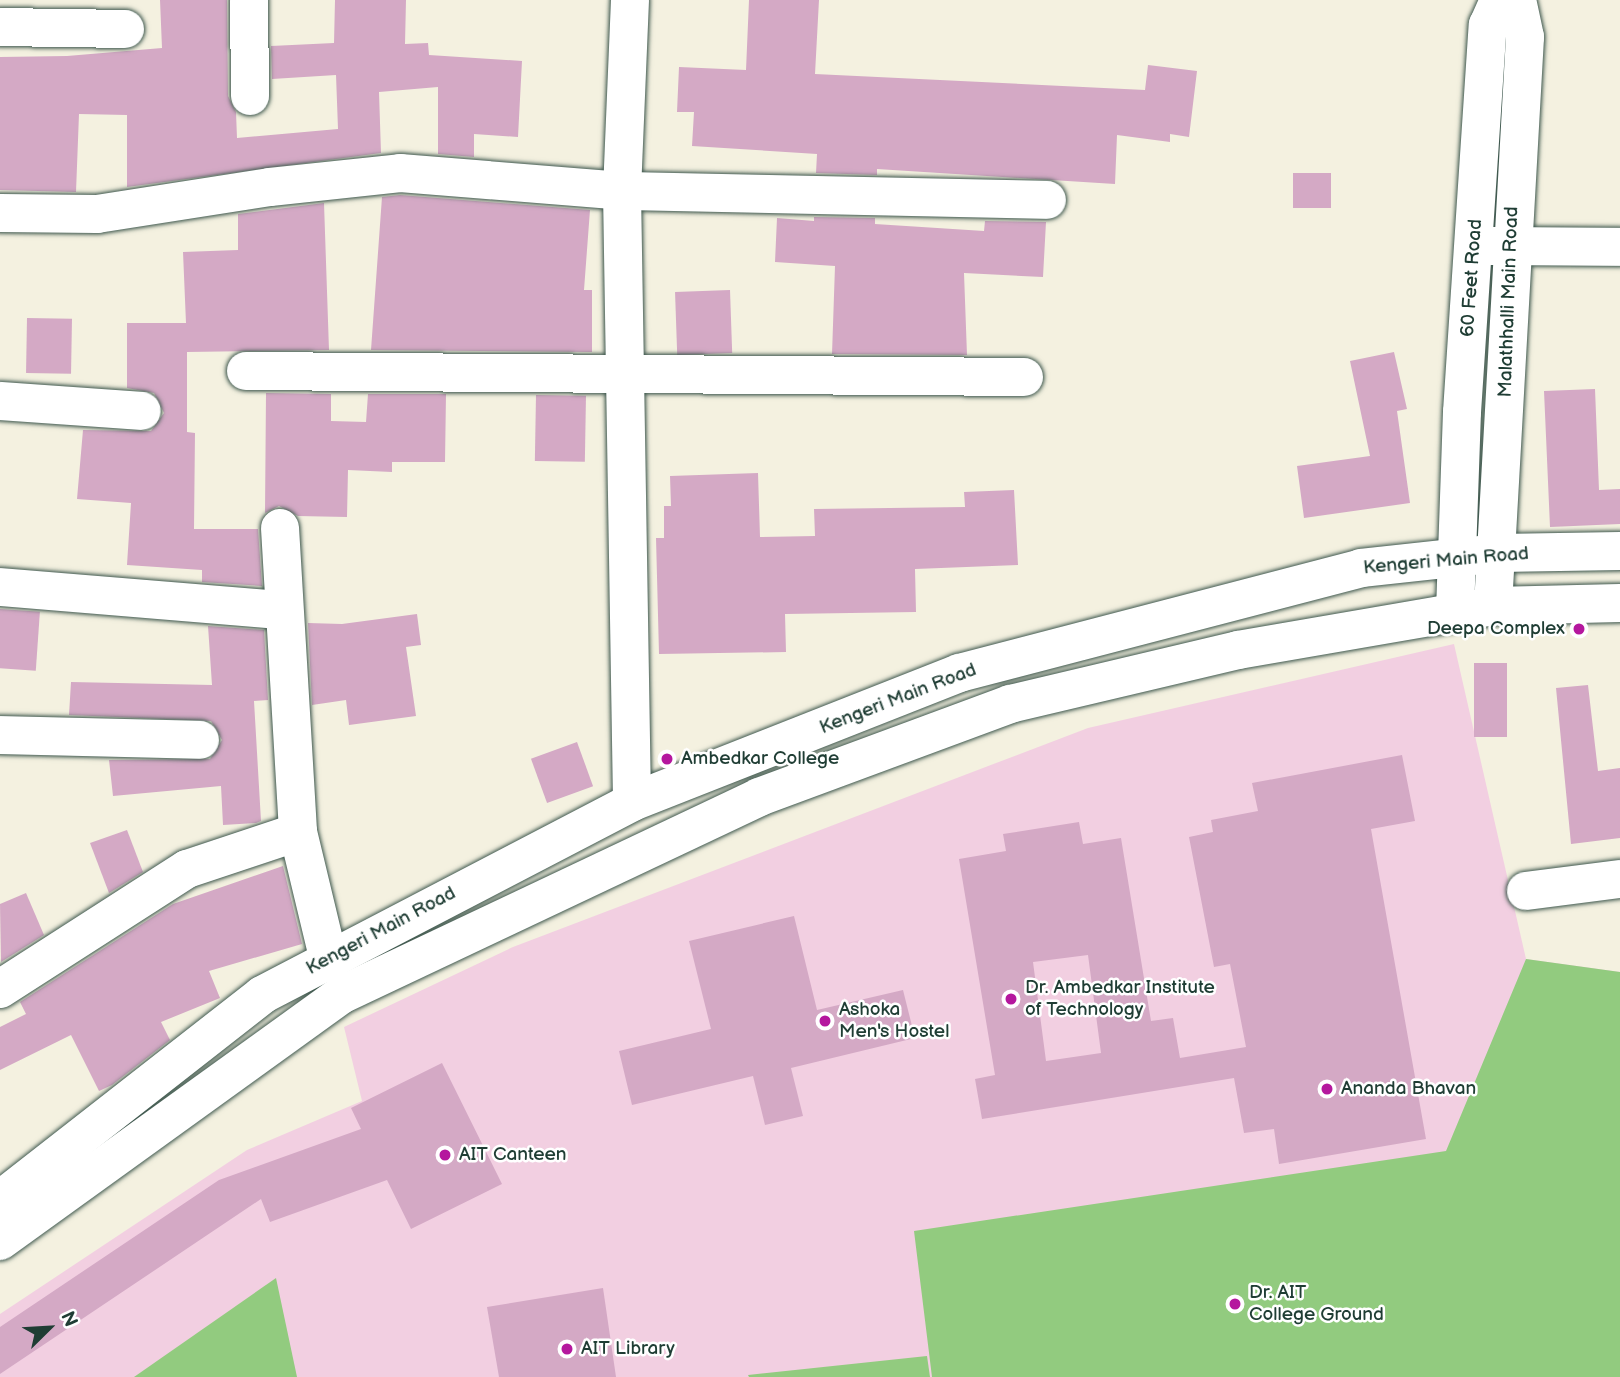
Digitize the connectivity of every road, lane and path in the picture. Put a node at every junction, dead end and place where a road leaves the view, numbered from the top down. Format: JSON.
{"nodes":[{"id":1,"x":249,"y":0,"type":"edge"},
{"id":2,"x":630,"y":0,"type":"edge"},
{"id":3,"x":1499,"y":0,"type":"edge"},
{"id":4,"x":1517,"y":0,"type":"edge"},
{"id":5,"x":76,"y":14,"type":"edge"},
{"id":6,"x":0,"y":27,"type":"edge"},
{"id":7,"x":125,"y":29,"type":"dead end"},
{"id":8,"x":250,"y":96,"type":"dead end"},
{"id":9,"x":622,"y":191,"type":"junction"},
{"id":10,"x":1047,"y":200,"type":"dead end"},
{"id":11,"x":0,"y":213,"type":"edge"},
{"id":12,"x":1492,"y":246,"type":"junction"},
{"id":13,"x":1620,"y":247,"type":"edge"},
{"id":14,"x":246,"y":371,"type":"dead end"},
{"id":15,"x":625,"y":374,"type":"junction"},
{"id":16,"x":1024,"y":377,"type":"dead end"},
{"id":17,"x":0,"y":401,"type":"edge"},
{"id":18,"x":142,"y":411,"type":"dead end"},
{"id":19,"x":280,"y":528,"type":"dead end"},
{"id":20,"x":1620,"y":551,"type":"edge"},
{"id":21,"x":1499,"y":553,"type":"junction"},
{"id":22,"x":1458,"y":558,"type":"junction"},
{"id":23,"x":0,"y":587,"type":"edge"},
{"id":24,"x":1620,"y":603,"type":"edge"},
{"id":25,"x":1493,"y":606,"type":"junction"},
{"id":26,"x":282,"y":610,"type":"junction"},
{"id":27,"x":1455,"y":611,"type":"junction"},
{"id":28,"x":0,"y":735,"type":"edge"},
{"id":29,"x":200,"y":740,"type":"dead end"},
{"id":30,"x":632,"y":802,"type":"junction"},
{"id":31,"x":298,"y":832,"type":"junction"},
{"id":32,"x":1620,"y":879,"type":"edge"},
{"id":33,"x":1526,"y":891,"type":"dead end"},
{"id":34,"x":328,"y":957,"type":"junction"},
{"id":35,"x":0,"y":989,"type":"edge"},
{"id":36,"x":262,"y":995,"type":"junction"},
{"id":37,"x":283,"y":1036,"type":"junction"},
{"id":38,"x":0,"y":1200,"type":"edge"},
{"id":39,"x":0,"y":1241,"type":"edge"}],
"edges":[{"from":1,"to":8,"type":"main road"},
{"from":2,"to":9,"type":"main road"},
{"from":3,"to":12,"type":"main road","name":"60 Feet Road"},
{"from":4,"to":12,"type":"main road","name":"Malathhalli Main Road"},
{"from":5,"to":6,"type":"main road"},
{"from":5,"to":7,"type":"main road"},
{"from":9,"to":10,"type":"main road"},
{"from":9,"to":11,"type":"main road"},
{"from":9,"to":15,"type":"main road"},
{"from":12,"to":13,"type":"main road"},
{"from":12,"to":21,"type":"main road","name":"Malathhalli Main Road"},
{"from":12,"to":22,"type":"main road","name":"60 Feet Road"},
{"from":14,"to":15,"type":"main road"},
{"from":15,"to":16,"type":"main road"},
{"from":15,"to":30,"type":"main road"},
{"from":17,"to":18,"type":"main road"},
{"from":19,"to":26,"type":"main road"},
{"from":20,"to":21,"type":"main road","name":"Kengeri Main Road"},
{"from":21,"to":22,"type":"main road","name":"Kengeri Main Road"},
{"from":21,"to":25,"type":"main road","name":"Malathhalli Main Road"},
{"from":22,"to":27,"type":"main road","name":"60 Feet Road"},
{"from":22,"to":30,"type":"main road","name":"Kengeri Main Road"},
{"from":23,"to":26,"type":"main road"},
{"from":24,"to":25,"type":"main road","name":"Kengeri Main Road"},
{"from":25,"to":27,"type":"main road","name":"Kengeri Main Road"},
{"from":26,"to":31,"type":"main road"},
{"from":27,"to":37,"type":"main road","name":"Kengeri Main Road"},
{"from":28,"to":29,"type":"main road"},
{"from":30,"to":34,"type":"main road","name":"Kengeri Main Road"},
{"from":31,"to":34,"type":"main road"},
{"from":31,"to":35,"type":"main road"},
{"from":32,"to":33,"type":"main road"},
{"from":34,"to":36,"type":"main road","name":"Kengeri Main Road"},
{"from":36,"to":37,"type":"main road"},
{"from":36,"to":38,"type":"main road","name":"Kengeri Main Road"},
{"from":37,"to":39,"type":"main road","name":"Kengeri Main Road"}]}
